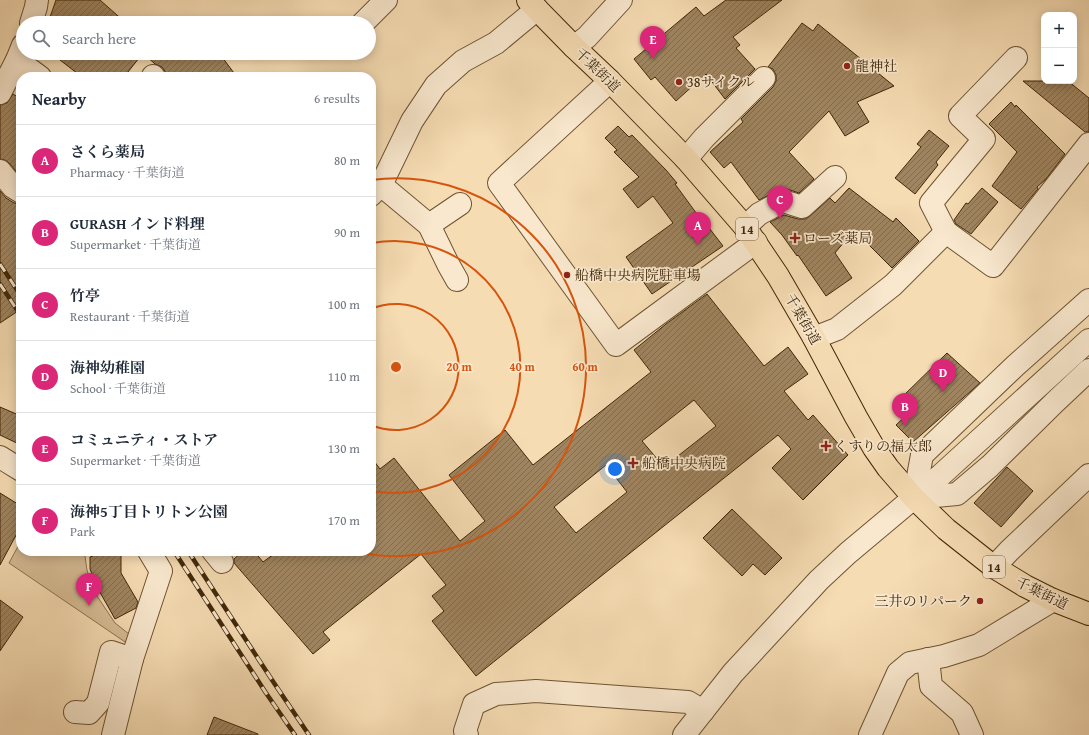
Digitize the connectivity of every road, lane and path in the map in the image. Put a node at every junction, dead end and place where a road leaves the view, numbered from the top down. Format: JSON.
{"nodes":[{"id":1,"x":37,"y":0,"type":"edge"},
{"id":2,"x":386,"y":0,"type":"edge"},
{"id":3,"x":622,"y":0,"type":"edge"},
{"id":4,"x":532,"y":4,"type":"edge"},
{"id":5,"x":33,"y":16,"type":"edge"},
{"id":6,"x":370,"y":16,"type":"edge"},
{"id":7,"x":574,"y":47,"type":"junction"},
{"id":8,"x":1016,"y":58,"type":"dead end"},
{"id":9,"x":16,"y":60,"type":"edge"},
{"id":10,"x":26,"y":60,"type":"edge"},
{"id":11,"x":36,"y":72,"type":"edge"},
{"id":12,"x":764,"y":78,"type":"dead end"},
{"id":13,"x":610,"y":81,"type":"junction"},
{"id":14,"x":0,"y":93,"type":"edge"},
{"id":15,"x":1089,"y":144,"type":"edge"},
{"id":16,"x":686,"y":159,"type":"junction"},
{"id":17,"x":0,"y":170,"type":"edge"},
{"id":18,"x":835,"y":177,"type":"dead end"},
{"id":19,"x":16,"y":189,"type":"edge"},
{"id":20,"x":376,"y":190,"type":"edge"},
{"id":21,"x":460,"y":204,"type":"dead end"},
{"id":22,"x":430,"y":225,"type":"junction"},
{"id":23,"x":946,"y":232,"type":"junction"},
{"id":24,"x":750,"y":235,"type":"junction"},
{"id":25,"x":457,"y":280,"type":"dead end"},
{"id":26,"x":1089,"y":300,"type":"edge"},
{"id":27,"x":814,"y":338,"type":"junction"},
{"id":28,"x":1082,"y":347,"type":"edge"},
{"id":29,"x":1089,"y":370,"type":"edge"},
{"id":30,"x":0,"y":457,"type":"edge"},
{"id":31,"x":16,"y":467,"type":"edge"},
{"id":32,"x":1089,"y":475,"type":"edge"},
{"id":33,"x":914,"y":498,"type":"junction"},
{"id":34,"x":152,"y":556,"type":"edge"},
{"id":35,"x":994,"y":567,"type":"junction"},
{"id":36,"x":1053,"y":600,"type":"junction"},
{"id":37,"x":1089,"y":614,"type":"edge"},
{"id":38,"x":132,"y":659,"type":"junction"},
{"id":39,"x":928,"y":659,"type":"junction"},
{"id":40,"x":703,"y":711,"type":"junction"},
{"id":41,"x":75,"y":712,"type":"dead end"},
{"id":42,"x":113,"y":735,"type":"edge"},
{"id":43,"x":467,"y":735,"type":"edge"},
{"id":44,"x":684,"y":735,"type":"edge"},
{"id":45,"x":870,"y":735,"type":"edge"},
{"id":46,"x":972,"y":735,"type":"edge"}],
"edges":[{"from":1,"to":5,"type":"street"},
{"from":2,"to":6,"type":"street"},
{"from":3,"to":7,"type":"street"},
{"from":4,"to":7,"type":"highway","name":"千葉街道","number":"14"},
{"from":4,"to":20,"type":"street"},
{"from":7,"to":13,"type":"highway","name":"千葉街道","number":"14"},
{"from":8,"to":23,"type":"street"},
{"from":9,"to":14,"type":"street"},
{"from":10,"to":11,"type":"street"},
{"from":12,"to":16,"type":"street"},
{"from":13,"to":16,"type":"highway","name":"千葉街道","number":"14"},
{"from":13,"to":24,"type":"street"},
{"from":15,"to":23,"type":"street"},
{"from":16,"to":24,"type":"highway","name":"千葉街道","number":"14"},
{"from":17,"to":19,"type":"street"},
{"from":18,"to":24,"type":"street"},
{"from":20,"to":22,"type":"street"},
{"from":21,"to":22,"type":"street"},
{"from":22,"to":25,"type":"street"},
{"from":23,"to":27,"type":"street"},
{"from":24,"to":27,"type":"highway","name":"千葉街道","number":"14"},
{"from":26,"to":33,"type":"street"},
{"from":27,"to":33,"type":"highway","name":"千葉街道","number":"14"},
{"from":28,"to":33,"type":"street"},
{"from":29,"to":33,"type":"street"},
{"from":30,"to":31,"type":"street"},
{"from":32,"to":35,"type":"street"},
{"from":33,"to":35,"type":"highway","name":"千葉街道","number":"14"},
{"from":33,"to":40,"type":"street"},
{"from":34,"to":38,"type":"street"},
{"from":35,"to":36,"type":"highway","name":"千葉街道","number":"14"},
{"from":36,"to":37,"type":"highway","name":"千葉街道","number":"14"},
{"from":36,"to":39,"type":"street"},
{"from":38,"to":41,"type":"street"},
{"from":38,"to":42,"type":"street"},
{"from":39,"to":45,"type":"street"},
{"from":39,"to":46,"type":"street"},
{"from":40,"to":43,"type":"street"},
{"from":40,"to":44,"type":"street"}]}
